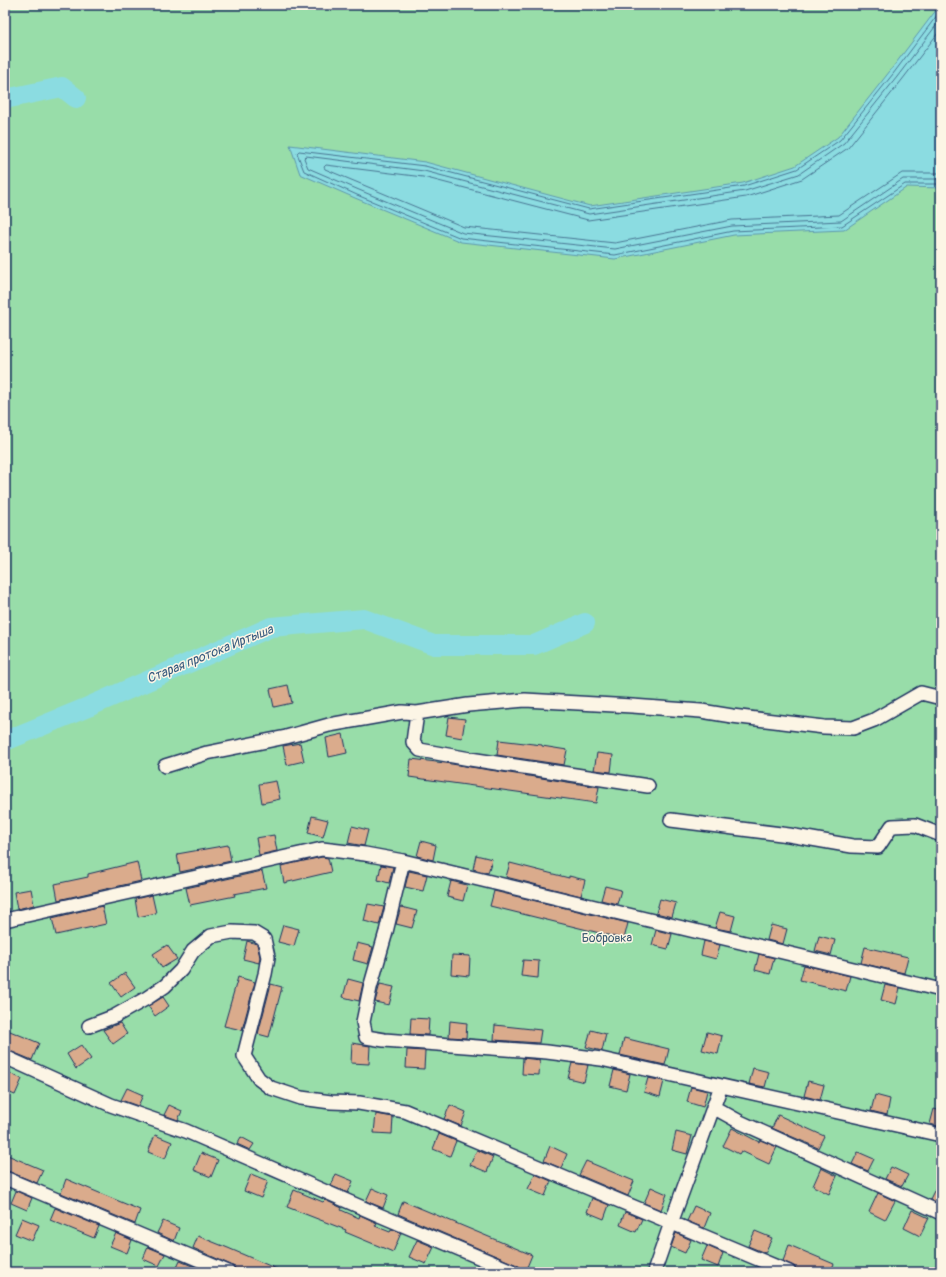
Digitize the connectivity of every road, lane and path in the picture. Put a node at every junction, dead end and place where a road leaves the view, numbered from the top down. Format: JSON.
{"nodes":[{"id":1,"x":941,"y":698,"type":"edge"},
{"id":2,"x":416,"y":713,"type":"junction"},
{"id":3,"x":165,"y":766,"type":"dead end"},
{"id":4,"x":648,"y":786,"type":"dead end"},
{"id":5,"x":671,"y":820,"type":"dead end"},
{"id":6,"x":941,"y":835,"type":"edge"},
{"id":7,"x":403,"y":861,"type":"junction"},
{"id":8,"x":5,"y":920,"type":"edge"},
{"id":9,"x":941,"y":990,"type":"edge"},
{"id":10,"x":89,"y":1026,"type":"dead end"},
{"id":11,"x":5,"y":1057,"type":"edge"},
{"id":12,"x":721,"y":1086,"type":"junction"},
{"id":13,"x":714,"y":1107,"type":"junction"},
{"id":14,"x":941,"y":1135,"type":"edge"},
{"id":15,"x":5,"y":1178,"type":"edge"},
{"id":16,"x":941,"y":1213,"type":"edge"},
{"id":17,"x":671,"y":1223,"type":"junction"},
{"id":18,"x":228,"y":1272,"type":"edge"},
{"id":19,"x":514,"y":1272,"type":"edge"},
{"id":20,"x":654,"y":1272,"type":"edge"},
{"id":21,"x":789,"y":1272,"type":"edge"}],
"edges":[{"from":1,"to":2,"type":"street"},
{"from":2,"to":3,"type":"street"},
{"from":2,"to":4,"type":"street"},
{"from":5,"to":6,"type":"street"},
{"from":7,"to":8,"type":"street"},
{"from":7,"to":9,"type":"street"},
{"from":7,"to":12,"type":"street"},
{"from":10,"to":17,"type":"street"},
{"from":11,"to":19,"type":"street"},
{"from":12,"to":13,"type":"street"},
{"from":12,"to":14,"type":"street"},
{"from":13,"to":16,"type":"street"},
{"from":13,"to":17,"type":"street"},
{"from":15,"to":18,"type":"street"},
{"from":17,"to":20,"type":"street"},
{"from":17,"to":21,"type":"street"}]}
